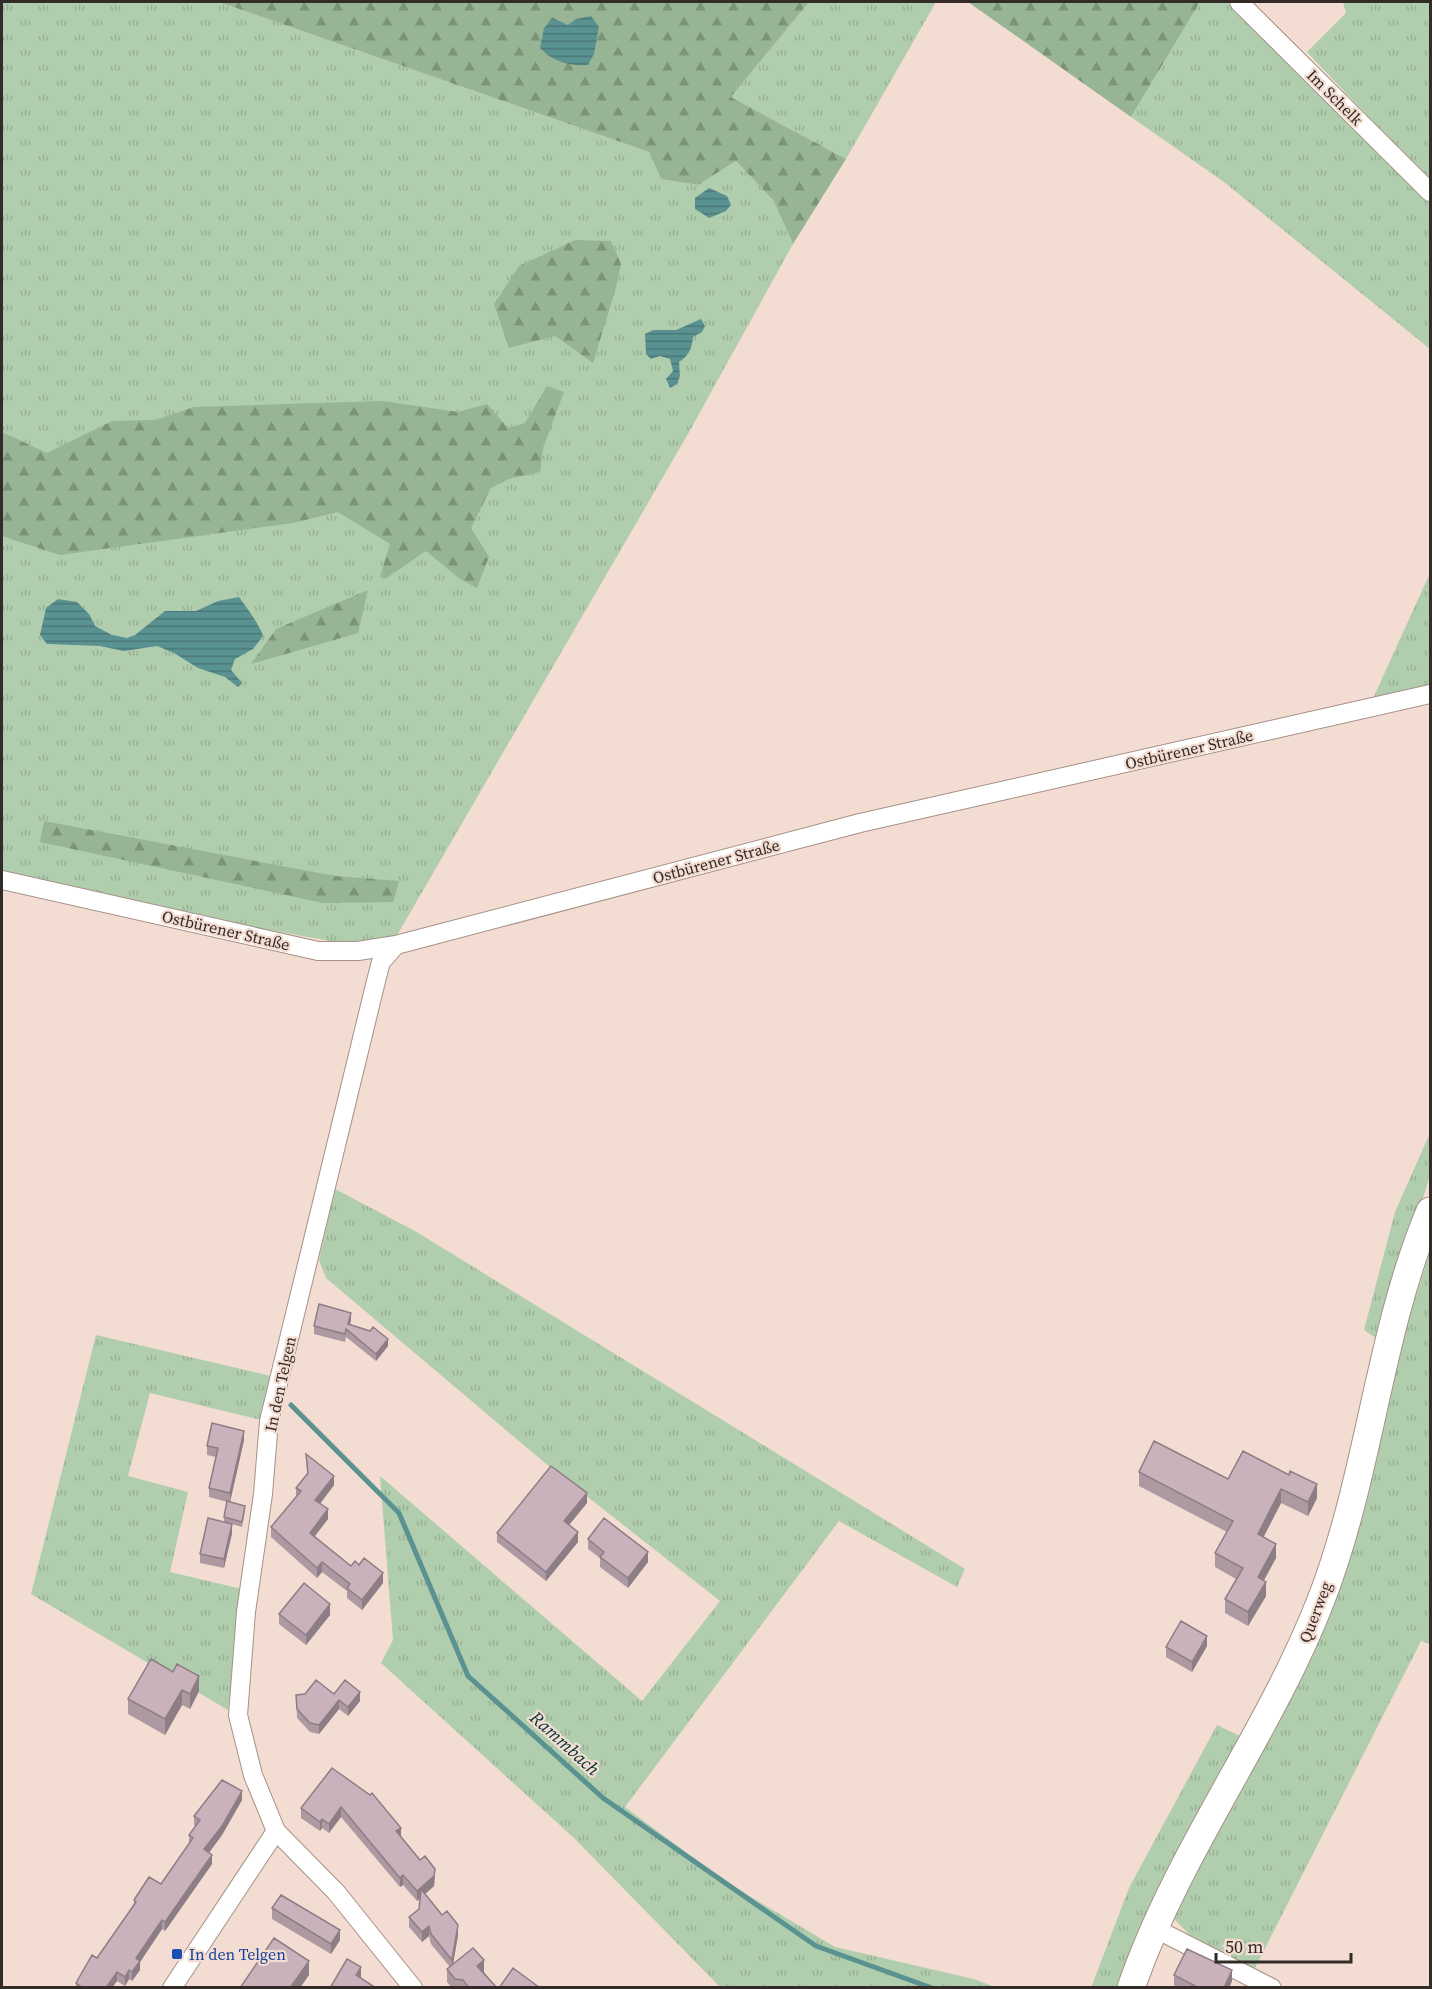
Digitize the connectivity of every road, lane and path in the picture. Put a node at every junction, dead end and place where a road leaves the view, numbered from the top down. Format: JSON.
{"nodes":[{"id":1,"x":1239,"y":2,"type":"edge"},
{"id":2,"x":1431,"y":192,"type":"edge"},
{"id":3,"x":1431,"y":694,"type":"edge"},
{"id":4,"x":2,"y":880,"type":"edge"},
{"id":5,"x":396,"y":945,"type":"junction"},
{"id":6,"x":1431,"y":1211,"type":"edge"},
{"id":7,"x":276,"y":1831,"type":"junction"},
{"id":8,"x":1154,"y":1928,"type":"junction"},
{"id":9,"x":172,"y":1988,"type":"edge"},
{"id":10,"x":412,"y":1988,"type":"edge"},
{"id":11,"x":1131,"y":1988,"type":"edge"},
{"id":12,"x":1272,"y":1988,"type":"edge"}],
"edges":[{"from":1,"to":2,"type":"street","name":"Im Schelk"},
{"from":3,"to":5,"type":"street","name":"Ostbürener Straße"},
{"from":4,"to":5,"type":"street","name":"Ostbürener Straße"},
{"from":5,"to":7,"type":"street","name":"In den Telgen"},
{"from":6,"to":8,"type":"street","name":"Querweg"},
{"from":7,"to":9,"type":"street"},
{"from":7,"to":10,"type":"street","name":"In den Telgen"},
{"from":8,"to":11,"type":"street","name":"Querweg"},
{"from":8,"to":12,"type":"street"}]}
